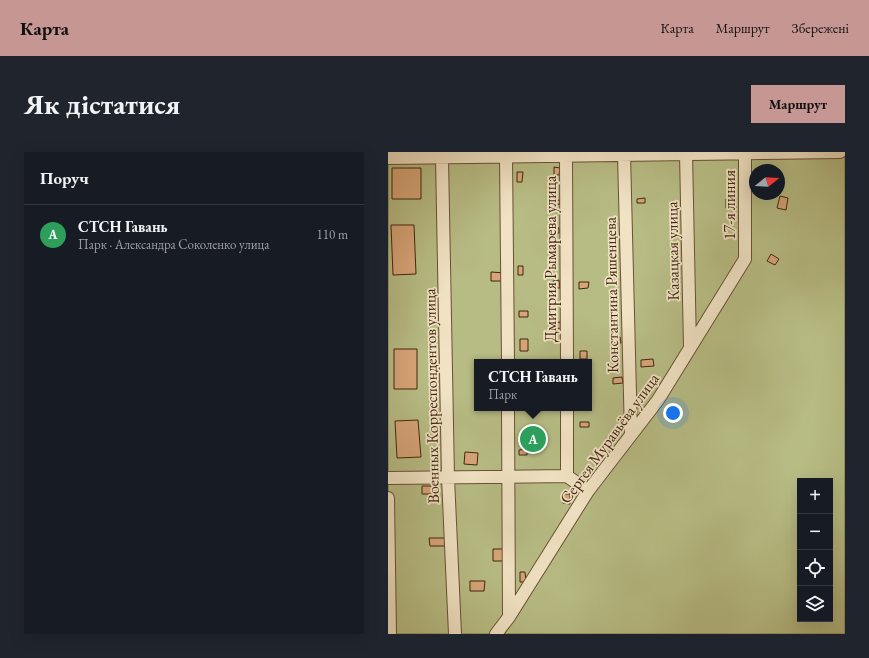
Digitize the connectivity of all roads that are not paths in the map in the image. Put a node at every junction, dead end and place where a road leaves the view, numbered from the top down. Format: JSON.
{"nodes":[{"id":1,"x":745,"y":152,"type":"edge"},
{"id":2,"x":840,"y":152,"type":"edge"},
{"id":3,"x":624,"y":154,"type":"junction"},
{"id":4,"x":686,"y":154,"type":"junction"},
{"id":5,"x":508,"y":155,"type":"edge"},
{"id":6,"x":566,"y":156,"type":"junction"},
{"id":7,"x":388,"y":158,"type":"edge"},
{"id":8,"x":442,"y":158,"type":"junction"},
{"id":9,"x":745,"y":258,"type":"joint"},
{"id":10,"x":690,"y":347,"type":"junction"},
{"id":11,"x":508,"y":359,"type":"edge"},
{"id":12,"x":567,"y":359,"type":"edge"},
{"id":13,"x":508,"y":411,"type":"edge"},
{"id":14,"x":567,"y":411,"type":"edge"},
{"id":15,"x":631,"y":435,"type":"junction"},
{"id":16,"x":567,"y":476,"type":"junction"},
{"id":17,"x":388,"y":478,"type":"edge"},
{"id":18,"x":448,"y":478,"type":"junction"},
{"id":19,"x":509,"y":478,"type":"junction"},
{"id":20,"x":588,"y":491,"type":"junction"},
{"id":21,"x":388,"y":498,"type":"edge"},
{"id":22,"x":509,"y":617,"type":"junction"},
{"id":23,"x":390,"y":634,"type":"edge"},
{"id":24,"x":454,"y":634,"type":"edge"},
{"id":25,"x":496,"y":634,"type":"edge"}],
"edges":[{"from":1,"to":2,"type":"street"},
{"from":1,"to":4,"type":"street"},
{"from":1,"to":9,"type":"street","name":"17-я линия"},
{"from":3,"to":4,"type":"street"},
{"from":3,"to":6,"type":"street"},
{"from":3,"to":15,"type":"street","name":"Константина Ряшенцева"},
{"from":4,"to":10,"type":"street","name":"Казацкая улица"},
{"from":5,"to":6,"type":"street"},
{"from":5,"to":8,"type":"street"},
{"from":5,"to":11,"type":"street"},
{"from":6,"to":12,"type":"street","name":"Дмитрия Рымарева улица"},
{"from":7,"to":8,"type":"street"},
{"from":8,"to":18,"type":"street","name":"Военных Корреспондентов улица"},
{"from":9,"to":10,"type":"street","name":"Сергея Муравьёва улица"},
{"from":10,"to":15,"type":"street","name":"Сергея Муравьёва улица"},
{"from":13,"to":19,"type":"street"},
{"from":14,"to":16,"type":"street"},
{"from":15,"to":20,"type":"street","name":"Сергея Муравьёва улица"},
{"from":16,"to":19,"type":"street"},
{"from":16,"to":20,"type":"street"},
{"from":17,"to":18,"type":"street"},
{"from":18,"to":19,"type":"street"},
{"from":18,"to":24,"type":"street","name":"Военных Корреспондентов улица"},
{"from":19,"to":22,"type":"street"},
{"from":20,"to":22,"type":"street","name":"Сергея Муравьёва улица"},
{"from":21,"to":23,"type":"street"},
{"from":22,"to":25,"type":"street","name":"Сергея Муравьёва улица"}]}
